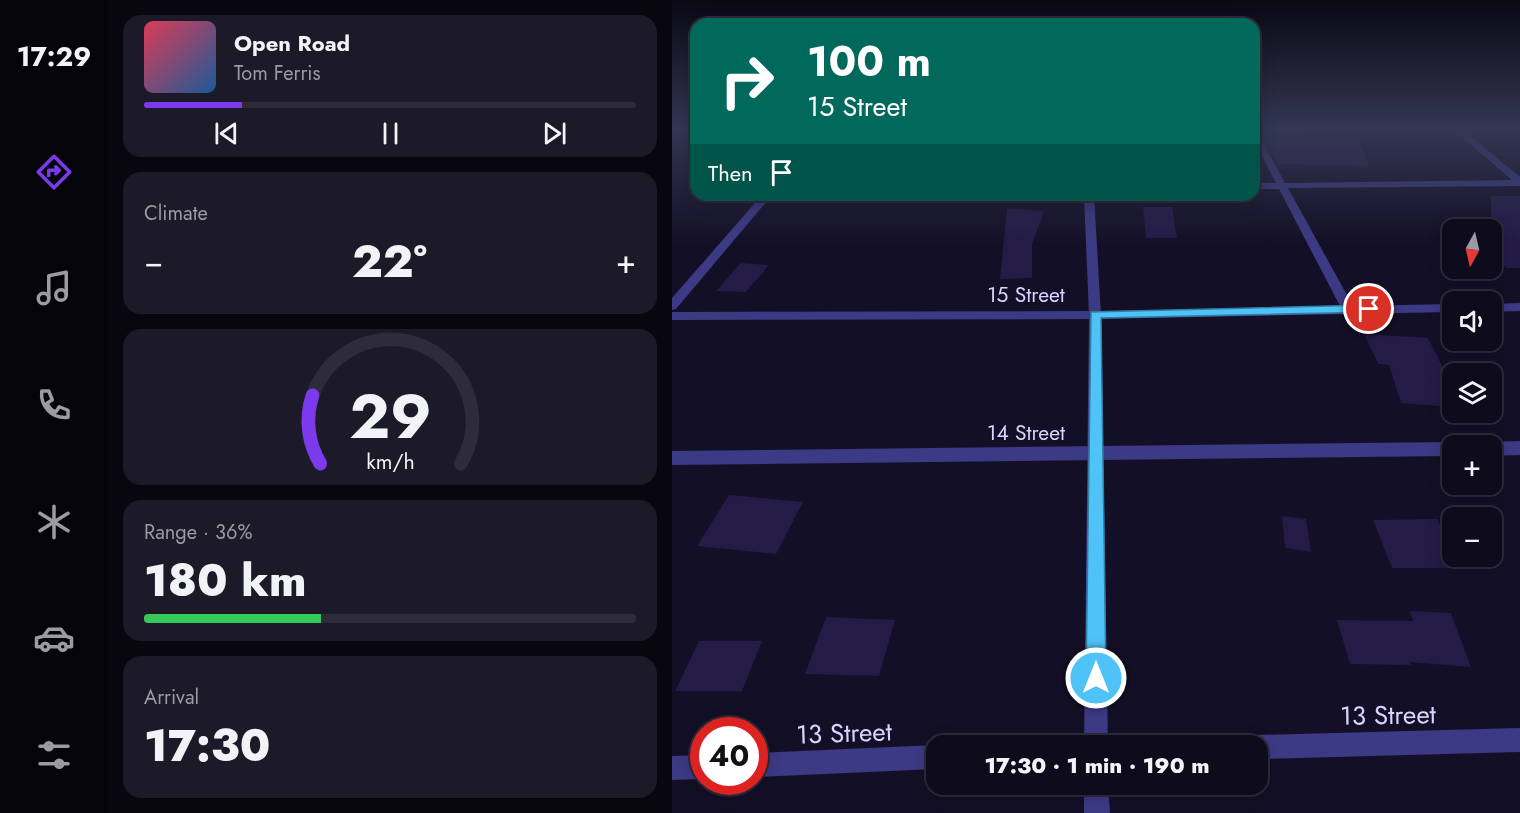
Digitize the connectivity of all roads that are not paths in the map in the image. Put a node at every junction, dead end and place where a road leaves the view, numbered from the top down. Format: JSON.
{"nodes":[{"id":1,"x":1272,"y":168,"type":"edge"},
{"id":2,"x":1502,"y":168,"type":"edge"},
{"id":3,"x":1520,"y":183,"type":"edge"},
{"id":4,"x":1260,"y":186,"type":"edge"},
{"id":5,"x":1282,"y":186,"type":"junction"},
{"id":6,"x":763,"y":201,"type":"edge"},
{"id":7,"x":1089,"y":201,"type":"edge"},
{"id":8,"x":672,"y":306,"type":"edge"},
{"id":9,"x":1520,"y":307,"type":"edge"},
{"id":10,"x":1442,"y":308,"type":"edge"},
{"id":11,"x":1502,"y":308,"type":"edge"},
{"id":12,"x":1348,"y":309,"type":"junction"},
{"id":13,"x":1095,"y":315,"type":"junction"},
{"id":14,"x":672,"y":316,"type":"edge"},
{"id":15,"x":1520,"y":448,"type":"edge"},
{"id":16,"x":1442,"y":449,"type":"edge"},
{"id":17,"x":1502,"y":449,"type":"edge"},
{"id":18,"x":1095,"y":455,"type":"junction"},
{"id":19,"x":672,"y":458,"type":"edge"},
{"id":20,"x":1096,"y":735,"type":"edge"},
{"id":21,"x":1520,"y":740,"type":"edge"},
{"id":22,"x":1268,"y":747,"type":"edge"},
{"id":23,"x":926,"y":757,"type":"edge"},
{"id":24,"x":768,"y":764,"type":"edge"},
{"id":25,"x":690,"y":767,"type":"edge"},
{"id":26,"x":672,"y":768,"type":"edge"},
{"id":27,"x":1096,"y":795,"type":"edge"},
{"id":28,"x":1096,"y":813,"type":"edge"}],
"edges":[{"from":1,"to":5,"type":"street"},
{"from":2,"to":3,"type":"street"},
{"from":3,"to":5,"type":"street"},
{"from":4,"to":5,"type":"street"},
{"from":5,"to":12,"type":"street"},
{"from":6,"to":8,"type":"street"},
{"from":7,"to":13,"type":"street"},
{"from":9,"to":11,"type":"street"},
{"from":10,"to":12,"type":"street","name":"15 Street"},
{"from":12,"to":13,"type":"street","name":"15 Street"},
{"from":13,"to":14,"type":"street","name":"15 Street"},
{"from":13,"to":18,"type":"street"},
{"from":15,"to":17,"type":"street"},
{"from":16,"to":18,"type":"street","name":"14 Street"},
{"from":18,"to":19,"type":"street","name":"14 Street"},
{"from":18,"to":20,"type":"street"},
{"from":21,"to":22,"type":"street","name":"13 Street"},
{"from":23,"to":24,"type":"street","name":"13 Street"},
{"from":25,"to":26,"type":"street"},
{"from":27,"to":28,"type":"street"}]}
